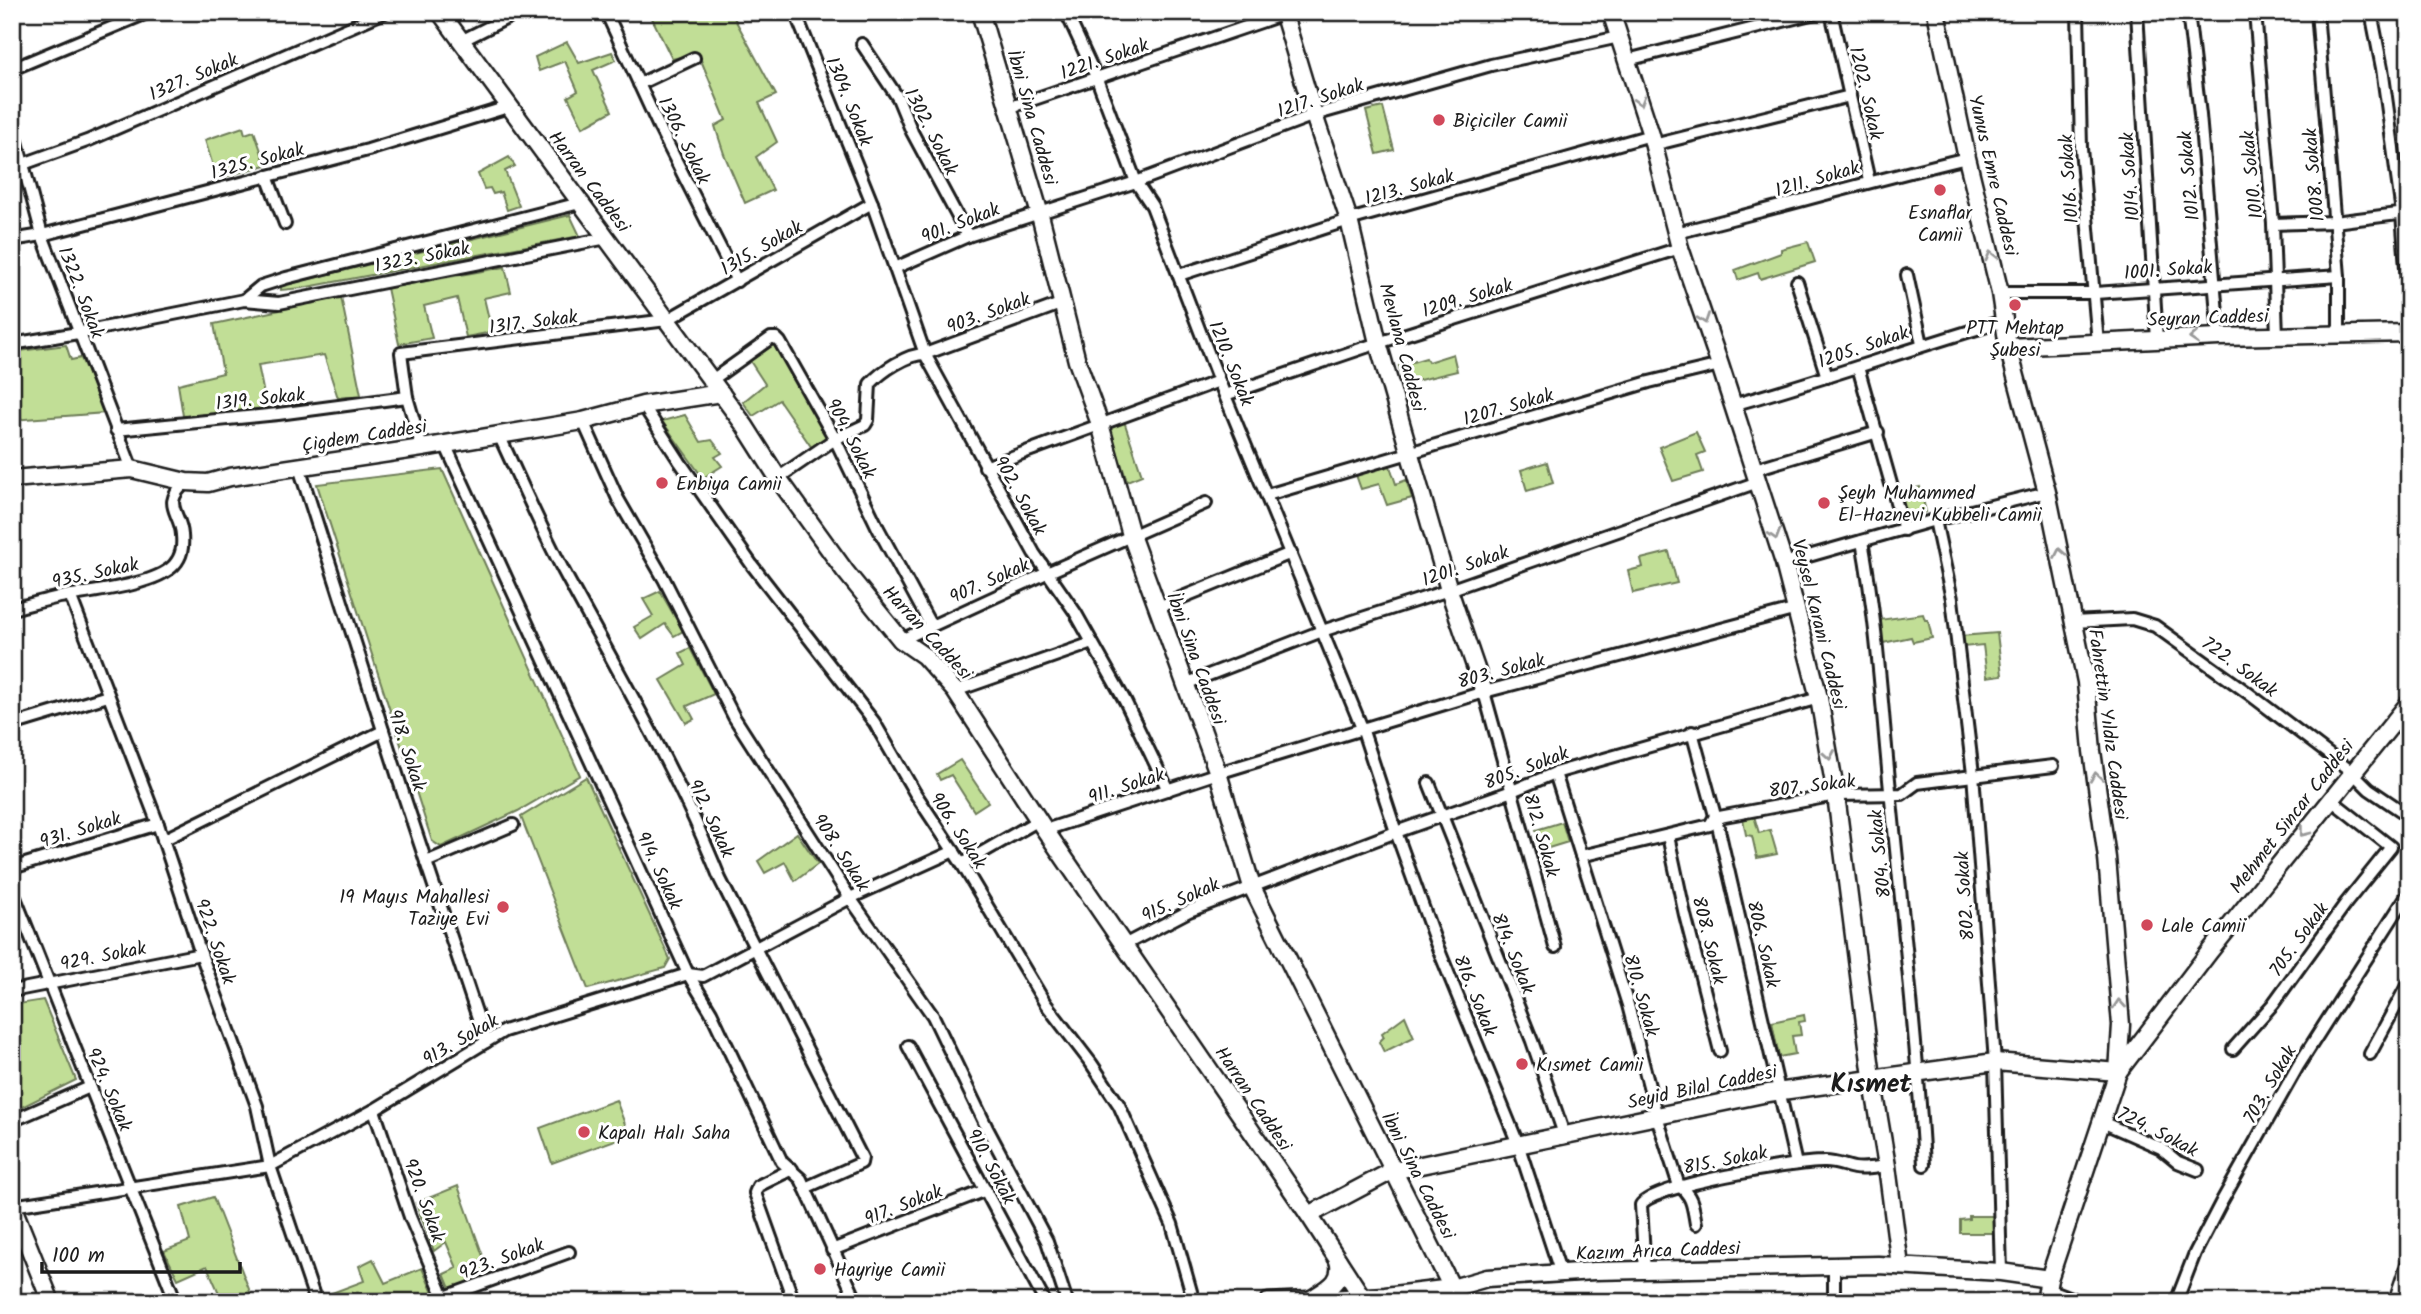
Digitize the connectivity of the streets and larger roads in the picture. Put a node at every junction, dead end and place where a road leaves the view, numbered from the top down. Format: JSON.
{"nodes":[{"id":1,"x":149,"y":12,"type":"edge"},
{"id":2,"x":385,"y":12,"type":"edge"},
{"id":3,"x":440,"y":12,"type":"edge"},
{"id":4,"x":519,"y":12,"type":"edge"},
{"id":5,"x":606,"y":12,"type":"edge"},
{"id":6,"x":795,"y":12,"type":"edge"},
{"id":7,"x":980,"y":12,"type":"edge"},
{"id":8,"x":1066,"y":12,"type":"edge"},
{"id":9,"x":1611,"y":12,"type":"edge"},
{"id":10,"x":1819,"y":12,"type":"edge"},
{"id":11,"x":1831,"y":12,"type":"edge"},
{"id":12,"x":1936,"y":12,"type":"edge"},
{"id":13,"x":2078,"y":12,"type":"edge"},
{"id":14,"x":2137,"y":12,"type":"edge"},
{"id":15,"x":2188,"y":12,"type":"edge"},
{"id":16,"x":2255,"y":12,"type":"edge"},
{"id":17,"x":2317,"y":12,"type":"edge"},
{"id":18,"x":2371,"y":12,"type":"edge"},
{"id":19,"x":1285,"y":13,"type":"edge"},
{"id":20,"x":1619,"y":37,"type":"junction"},
{"id":21,"x":461,"y":41,"type":"junction"},
{"id":22,"x":862,"y":44,"type":"dead end"},
{"id":23,"x":694,"y":58,"type":"dead end"},
{"id":24,"x":1627,"y":60,"type":"junction"},
{"id":25,"x":12,"y":69,"type":"edge"},
{"id":26,"x":1097,"y":79,"type":"junction"},
{"id":27,"x":639,"y":85,"type":"junction"},
{"id":28,"x":1850,"y":96,"type":"junction"},
{"id":29,"x":508,"y":107,"type":"junction"},
{"id":30,"x":1008,"y":108,"type":"junction"},
{"id":31,"x":1314,"y":115,"type":"junction"},
{"id":32,"x":12,"y":123,"type":"edge"},
{"id":33,"x":1652,"y":140,"type":"junction"},
{"id":34,"x":1967,"y":158,"type":"junction"},
{"id":35,"x":17,"y":167,"type":"edge"},
{"id":36,"x":267,"y":176,"type":"junction"},
{"id":37,"x":1869,"y":181,"type":"junction"},
{"id":38,"x":1136,"y":182,"type":"junction"},
{"id":39,"x":580,"y":203,"type":"junction"},
{"id":40,"x":872,"y":203,"type":"junction"},
{"id":41,"x":1039,"y":211,"type":"junction"},
{"id":42,"x":2405,"y":213,"type":"edge"},
{"id":43,"x":1349,"y":220,"type":"junction"},
{"id":44,"x":2334,"y":222,"type":"junction"},
{"id":45,"x":2273,"y":224,"type":"junction"},
{"id":46,"x":285,"y":225,"type":"dead end"},
{"id":47,"x":42,"y":235,"type":"junction"},
{"id":48,"x":968,"y":236,"type":"junction"},
{"id":49,"x":607,"y":238,"type":"junction"},
{"id":50,"x":12,"y":240,"type":"edge"},
{"id":51,"x":1678,"y":240,"type":"junction"},
{"id":52,"x":2406,"y":241,"type":"edge"},
{"id":53,"x":895,"y":268,"type":"junction"},
{"id":54,"x":1179,"y":275,"type":"junction"},
{"id":55,"x":1907,"y":275,"type":"dead end"},
{"id":56,"x":2339,"y":276,"type":"junction"},
{"id":57,"x":2275,"y":280,"type":"junction"},
{"id":58,"x":737,"y":281,"type":"junction"},
{"id":59,"x":1797,"y":282,"type":"dead end"},
{"id":60,"x":2216,"y":283,"type":"junction"},
{"id":61,"x":2154,"y":287,"type":"junction"},
{"id":62,"x":2000,"y":293,"type":"junction"},
{"id":63,"x":2095,"y":293,"type":"junction"},
{"id":64,"x":244,"y":300,"type":"junction"},
{"id":65,"x":1063,"y":303,"type":"junction"},
{"id":66,"x":2409,"y":309,"type":"edge"},
{"id":67,"x":667,"y":320,"type":"junction"},
{"id":68,"x":2004,"y":321,"type":"junction"},
{"id":69,"x":78,"y":333,"type":"junction"},
{"id":70,"x":2409,"y":333,"type":"edge"},
{"id":71,"x":2277,"y":335,"type":"junction"},
{"id":72,"x":2339,"y":336,"type":"junction"},
{"id":73,"x":2219,"y":337,"type":"junction"},
{"id":74,"x":2157,"y":340,"type":"junction"},
{"id":75,"x":1378,"y":343,"type":"junction"},
{"id":76,"x":2098,"y":343,"type":"junction"},
{"id":77,"x":12,"y":344,"type":"edge"},
{"id":78,"x":1922,"y":344,"type":"junction"},
{"id":79,"x":2008,"y":347,"type":"junction"},
{"id":80,"x":925,"y":354,"type":"junction"},
{"id":81,"x":1720,"y":365,"type":"junction"},
{"id":82,"x":1858,"y":367,"type":"junction"},
{"id":83,"x":1828,"y":377,"type":"junction"},
{"id":84,"x":1219,"y":381,"type":"junction"},
{"id":85,"x":716,"y":386,"type":"junction"},
{"id":86,"x":1225,"y":395,"type":"junction"},
{"id":87,"x":407,"y":397,"type":"junction"},
{"id":88,"x":643,"y":405,"type":"junction"},
{"id":89,"x":1732,"y":405,"type":"junction"},
{"id":90,"x":583,"y":421,"type":"junction"},
{"id":91,"x":1100,"y":424,"type":"junction"},
{"id":92,"x":116,"y":430,"type":"junction"},
{"id":93,"x":1878,"y":432,"type":"junction"},
{"id":94,"x":499,"y":435,"type":"junction"},
{"id":95,"x":835,"y":439,"type":"junction"},
{"id":96,"x":445,"y":444,"type":"junction"},
{"id":97,"x":422,"y":448,"type":"junction"},
{"id":98,"x":1410,"y":453,"type":"junction"},
{"id":99,"x":299,"y":467,"type":"junction"},
{"id":100,"x":985,"y":467,"type":"junction"},
{"id":101,"x":132,"y":470,"type":"junction"},
{"id":102,"x":1757,"y":476,"type":"junction"},
{"id":103,"x":778,"y":478,"type":"junction"},
{"id":104,"x":12,"y":479,"type":"edge"},
{"id":105,"x":186,"y":482,"type":"junction"},
{"id":106,"x":2048,"y":492,"type":"junction"},
{"id":107,"x":1267,"y":495,"type":"junction"},
{"id":108,"x":1206,"y":503,"type":"dead end"},
{"id":109,"x":1935,"y":520,"type":"junction"},
{"id":110,"x":1904,"y":530,"type":"junction"},
{"id":111,"x":1131,"y":535,"type":"junction"},
{"id":112,"x":1862,"y":541,"type":"junction"},
{"id":113,"x":1291,"y":553,"type":"junction"},
{"id":114,"x":1784,"y":563,"type":"junction"},
{"id":115,"x":1049,"y":572,"type":"junction"},
{"id":116,"x":1449,"y":590,"type":"junction"},
{"id":117,"x":70,"y":596,"type":"junction"},
{"id":118,"x":1156,"y":608,"type":"junction"},
{"id":119,"x":12,"y":609,"type":"edge"},
{"id":120,"x":1797,"y":609,"type":"junction"},
{"id":121,"x":2073,"y":622,"type":"junction"},
{"id":122,"x":931,"y":626,"type":"junction"},
{"id":123,"x":1322,"y":631,"type":"junction"},
{"id":124,"x":901,"y":640,"type":"junction"},
{"id":125,"x":1092,"y":643,"type":"junction"},
{"id":126,"x":1185,"y":684,"type":"junction"},
{"id":127,"x":955,"y":691,"type":"junction"},
{"id":128,"x":1484,"y":692,"type":"junction"},
{"id":129,"x":108,"y":696,"type":"junction"},
{"id":130,"x":1819,"y":698,"type":"junction"},
{"id":131,"x":2409,"y":703,"type":"edge"},
{"id":132,"x":12,"y":725,"type":"edge"},
{"id":133,"x":1362,"y":728,"type":"junction"},
{"id":134,"x":383,"y":731,"type":"junction"},
{"id":135,"x":1692,"y":732,"type":"junction"},
{"id":136,"x":2053,"y":766,"type":"dead end"},
{"id":137,"x":2352,"y":772,"type":"junction"},
{"id":138,"x":1217,"y":773,"type":"junction"},
{"id":139,"x":1555,"y":773,"type":"junction"},
{"id":140,"x":1973,"y":774,"type":"junction"},
{"id":141,"x":1429,"y":783,"type":"dead end"},
{"id":142,"x":1168,"y":790,"type":"junction"},
{"id":143,"x":1512,"y":791,"type":"junction"},
{"id":144,"x":1836,"y":795,"type":"junction"},
{"id":145,"x":1891,"y":795,"type":"junction"},
{"id":146,"x":2330,"y":799,"type":"junction"},
{"id":147,"x":2409,"y":816,"type":"edge"},
{"id":148,"x":1441,"y":818,"type":"junction"},
{"id":149,"x":1714,"y":818,"type":"junction"},
{"id":150,"x":158,"y":824,"type":"junction"},
{"id":151,"x":513,"y":825,"type":"dead end"},
{"id":152,"x":1042,"y":825,"type":"junction"},
{"id":153,"x":1395,"y":832,"type":"junction"},
{"id":154,"x":1668,"y":836,"type":"junction"},
{"id":155,"x":163,"y":840,"type":"junction"},
{"id":156,"x":954,"y":851,"type":"junction"},
{"id":157,"x":1581,"y":856,"type":"junction"},
{"id":158,"x":426,"y":862,"type":"junction"},
{"id":159,"x":962,"y":864,"type":"junction"},
{"id":160,"x":12,"y":868,"type":"edge"},
{"id":161,"x":1252,"y":887,"type":"junction"},
{"id":162,"x":12,"y":890,"type":"edge"},
{"id":163,"x":2409,"y":892,"type":"edge"},
{"id":164,"x":850,"y":898,"type":"junction"},
{"id":165,"x":1124,"y":945,"type":"junction"},
{"id":166,"x":1555,"y":947,"type":"dead end"},
{"id":167,"x":756,"y":948,"type":"junction"},
{"id":168,"x":201,"y":954,"type":"junction"},
{"id":169,"x":688,"y":974,"type":"junction"},
{"id":170,"x":2409,"y":982,"type":"edge"},
{"id":171,"x":48,"y":985,"type":"junction"},
{"id":172,"x":12,"y":991,"type":"edge"},
{"id":173,"x":486,"y":1042,"type":"junction"},
{"id":174,"x":908,"y":1046,"type":"dead end"},
{"id":175,"x":2232,"y":1049,"type":"dead end"},
{"id":176,"x":1720,"y":1051,"type":"dead end"},
{"id":177,"x":2370,"y":1054,"type":"dead end"},
{"id":178,"x":1996,"y":1062,"type":"junction"},
{"id":179,"x":1919,"y":1072,"type":"junction"},
{"id":180,"x":2118,"y":1072,"type":"junction"},
{"id":181,"x":1872,"y":1077,"type":"junction"},
{"id":182,"x":90,"y":1087,"type":"junction"},
{"id":183,"x":1781,"y":1091,"type":"junction"},
{"id":184,"x":374,"y":1110,"type":"junction"},
{"id":185,"x":1657,"y":1117,"type":"junction"},
{"id":186,"x":12,"y":1121,"type":"edge"},
{"id":187,"x":2102,"y":1122,"type":"junction"},
{"id":188,"x":1565,"y":1137,"type":"junction"},
{"id":189,"x":1518,"y":1144,"type":"junction"},
{"id":190,"x":1797,"y":1164,"type":"junction"},
{"id":191,"x":1923,"y":1165,"type":"dead end"},
{"id":192,"x":270,"y":1166,"type":"junction"},
{"id":193,"x":1887,"y":1166,"type":"junction"},
{"id":194,"x":792,"y":1169,"type":"junction"},
{"id":195,"x":2197,"y":1170,"type":"dead end"},
{"id":196,"x":1392,"y":1171,"type":"junction"},
{"id":197,"x":132,"y":1186,"type":"junction"},
{"id":198,"x":1679,"y":1186,"type":"junction"},
{"id":199,"x":805,"y":1188,"type":"junction"},
{"id":200,"x":986,"y":1190,"type":"junction"},
{"id":201,"x":13,"y":1206,"type":"edge"},
{"id":202,"x":1309,"y":1215,"type":"junction"},
{"id":203,"x":1696,"y":1224,"type":"dead end"},
{"id":204,"x":832,"y":1250,"type":"junction"},
{"id":205,"x":569,"y":1252,"type":"dead end"},
{"id":206,"x":1337,"y":1258,"type":"junction"},
{"id":207,"x":1834,"y":1265,"type":"junction"},
{"id":208,"x":1900,"y":1266,"type":"junction"},
{"id":209,"x":2409,"y":1266,"type":"edge"},
{"id":210,"x":1645,"y":1272,"type":"junction"},
{"id":211,"x":2001,"y":1272,"type":"junction"},
{"id":212,"x":1561,"y":1274,"type":"junction"},
{"id":213,"x":1452,"y":1288,"type":"junction"},
{"id":214,"x":2047,"y":1290,"type":"edge"},
{"id":215,"x":1362,"y":1297,"type":"junction"},
{"id":216,"x":445,"y":1299,"type":"edge"},
{"id":217,"x":1311,"y":1299,"type":"junction"},
{"id":218,"x":1389,"y":1299,"type":"edge"},
{"id":219,"x":51,"y":1302,"type":"edge"},
{"id":220,"x":176,"y":1302,"type":"edge"},
{"id":221,"x":316,"y":1302,"type":"edge"},
{"id":222,"x":794,"y":1302,"type":"edge"},
{"id":223,"x":857,"y":1302,"type":"edge"},
{"id":224,"x":1045,"y":1302,"type":"edge"},
{"id":225,"x":1067,"y":1302,"type":"edge"},
{"id":226,"x":1194,"y":1302,"type":"edge"},
{"id":227,"x":1268,"y":1302,"type":"edge"},
{"id":228,"x":1834,"y":1302,"type":"edge"},
{"id":229,"x":2081,"y":1302,"type":"edge"},
{"id":230,"x":2176,"y":1302,"type":"edge"},
{"id":231,"x":2397,"y":1302,"type":"edge"}],
"edges":[{"from":1,"to":25,"type":"street"},
{"from":2,"to":35,"type":"street","name":"1327. Sokak"},
{"from":3,"to":21,"type":"street","name":"Harran Caddesi"},
{"from":4,"to":21,"type":"street"},
{"from":5,"to":27,"type":"street","name":"1306. Sokak"},
{"from":6,"to":40,"type":"street","name":"1304. Sokak"},
{"from":7,"to":30,"type":"street","name":"İbni Sina Caddesi"},
{"from":8,"to":26,"type":"street","name":"1210. Sokak"},
{"from":9,"to":20,"type":"street","name":"Veysel Karani Caddesi"},
{"from":10,"to":24,"type":"street"},
{"from":11,"to":28,"type":"street","name":"1202. Sokak"},
{"from":12,"to":34,"type":"street","name":"Yunus Emre Caddesi"},
{"from":13,"to":63,"type":"street","name":"1016. Sokak"},
{"from":14,"to":61,"type":"street","name":"1014. Sokak"},
{"from":15,"to":60,"type":"street","name":"1012. Sokak"},
{"from":16,"to":45,"type":"street","name":"1010. Sokak"},
{"from":17,"to":44,"type":"street","name":"1008. Sokak"},
{"from":18,"to":42,"type":"street"},
{"from":19,"to":26,"type":"street","name":"1221. Sokak"},
{"from":19,"to":31,"type":"street","name":"Mevlana Caddesi"},
{"from":20,"to":24,"type":"street","name":"Veysel Karani Caddesi"},
{"from":20,"to":31,"type":"street","name":"1217. Sokak"},
{"from":21,"to":29,"type":"street","name":"Harran Caddesi"},
{"from":22,"to":48,"type":"street","name":"1302. Sokak"},
{"from":23,"to":27,"type":"street"},
{"from":24,"to":33,"type":"street","name":"Veysel Karani Caddesi","one_way":true},
{"from":26,"to":30,"type":"street","name":"1221. Sokak"},
{"from":26,"to":38,"type":"street","name":"1210. Sokak"},
{"from":27,"to":58,"type":"street","name":"1306. Sokak"},
{"from":28,"to":33,"type":"street","name":"1213. Sokak"},
{"from":28,"to":37,"type":"street","name":"1202. Sokak"},
{"from":29,"to":36,"type":"street","name":"1325. Sokak"},
{"from":29,"to":39,"type":"street","name":"Harran Caddesi"},
{"from":30,"to":41,"type":"street","name":"İbni Sina Caddesi"},
{"from":31,"to":38,"type":"street","name":"1217. Sokak"},
{"from":31,"to":43,"type":"street","name":"Mevlana Caddesi"},
{"from":32,"to":35,"type":"street","name":"1322. Sokak"},
{"from":33,"to":43,"type":"street","name":"1213. Sokak"},
{"from":33,"to":51,"type":"street","name":"Veysel Karani Caddesi"},
{"from":34,"to":37,"type":"street","name":"1211. Sokak"},
{"from":62,"to":34,"type":"street","name":"Yunus Emre Caddesi","one_way":true},
{"from":35,"to":47,"type":"street","name":"1322. Sokak"},
{"from":36,"to":46,"type":"street"},
{"from":36,"to":47,"type":"street","name":"1325. Sokak"},
{"from":37,"to":51,"type":"street","name":"1211. Sokak"},
{"from":38,"to":41,"type":"street","name":"1217. Sokak"},
{"from":38,"to":54,"type":"street","name":"1210. Sokak"},
{"from":39,"to":49,"type":"street","name":"Harran Caddesi"},
{"from":39,"to":64,"type":"street","name":"1323. Sokak"},
{"from":40,"to":53,"type":"street","name":"902. Sokak"},
{"from":40,"to":58,"type":"street","name":"1315. Sokak"},
{"from":41,"to":48,"type":"street","name":"901. Sokak"},
{"from":41,"to":65,"type":"street","name":"İbni Sina Caddesi"},
{"from":42,"to":44,"type":"street"},
{"from":42,"to":52,"type":"street"},
{"from":43,"to":54,"type":"street","name":"1213. Sokak"},
{"from":43,"to":75,"type":"street","name":"Mevlana Caddesi"},
{"from":44,"to":45,"type":"street"},
{"from":44,"to":56,"type":"street","name":"1008. Sokak"},
{"from":45,"to":57,"type":"street","name":"1010. Sokak"},
{"from":47,"to":50,"type":"street","name":"1325. Sokak"},
{"from":47,"to":69,"type":"street","name":"1322. Sokak"},
{"from":48,"to":53,"type":"street","name":"901. Sokak"},
{"from":49,"to":64,"type":"street","name":"1323. Sokak"},
{"from":49,"to":67,"type":"street","name":"Harran Caddesi"},
{"from":51,"to":75,"type":"street","name":"1209. Sokak"},
{"from":51,"to":81,"type":"street","name":"Veysel Karani Caddesi","one_way":true},
{"from":52,"to":66,"type":"street"},
{"from":53,"to":80,"type":"street","name":"902. Sokak"},
{"from":54,"to":84,"type":"street","name":"1210. Sokak"},
{"from":55,"to":78,"type":"street"},
{"from":56,"to":57,"type":"street","name":"1001. Sokak"},
{"from":56,"to":72,"type":"street","name":"1008. Sokak"},
{"from":57,"to":60,"type":"street","name":"1001. Sokak"},
{"from":57,"to":71,"type":"street","name":"1010. Sokak"},
{"from":58,"to":67,"type":"street","name":"1315. Sokak"},
{"from":59,"to":83,"type":"street"},
{"from":60,"to":61,"type":"street","name":"1001. Sokak"},
{"from":60,"to":73,"type":"street","name":"1012. Sokak"},
{"from":61,"to":63,"type":"street","name":"1001. Sokak"},
{"from":61,"to":74,"type":"street","name":"1014. Sokak"},
{"from":62,"to":63,"type":"street","name":"1001. Sokak"},
{"from":62,"to":68,"type":"street","name":"Yunus Emre Caddesi"},
{"from":63,"to":76,"type":"street","name":"1016. Sokak"},
{"from":64,"to":69,"type":"street","name":"1323. Sokak"},
{"from":65,"to":80,"type":"street","name":"903. Sokak"},
{"from":65,"to":91,"type":"street","name":"İbni Sina Caddesi"},
{"from":67,"to":85,"type":"street","name":"Harran Caddesi"},
{"from":67,"to":87,"type":"street","name":"1317. Sokak"},
{"from":68,"to":78,"type":"street","name":"1205. Sokak"},
{"from":68,"to":79,"type":"street","name":"Yunus Emre Caddesi"},
{"from":69,"to":77,"type":"street","name":"1323. Sokak"},
{"from":69,"to":92,"type":"street","name":"1322. Sokak"},
{"from":70,"to":72,"type":"street","name":"Seyran Caddesi"},
{"from":71,"to":72,"type":"street","name":"Seyran Caddesi"},
{"from":71,"to":73,"type":"street","name":"Seyran Caddesi"},
{"from":73,"to":74,"type":"street","name":"Seyran Caddesi","one_way":true},
{"from":74,"to":76,"type":"street","name":"Seyran Caddesi"},
{"from":75,"to":86,"type":"street","name":"1209. Sokak"},
{"from":75,"to":98,"type":"street","name":"Mevlana Caddesi"},
{"from":76,"to":79,"type":"street","name":"Seyran Caddesi"},
{"from":78,"to":82,"type":"street","name":"1205. Sokak"},
{"from":79,"to":106,"type":"street","name":"Fahrettin Yıldız Caddesi"},
{"from":80,"to":95,"type":"street","name":"903. Sokak"},
{"from":80,"to":100,"type":"street","name":"902. Sokak"},
{"from":81,"to":89,"type":"street","name":"Veysel Karani Caddesi"},
{"from":81,"to":98,"type":"street","name":"1207. Sokak"},
{"from":82,"to":83,"type":"street","name":"1205. Sokak"},
{"from":82,"to":93,"type":"street"},
{"from":83,"to":89,"type":"street","name":"1205. Sokak"},
{"from":84,"to":86,"type":"street","name":"1210. Sokak"},
{"from":84,"to":91,"type":"street"},
{"from":85,"to":88,"type":"street","name":"Çigdem Caddesi"},
{"from":85,"to":95,"type":"street","name":"904. Sokak"},
{"from":85,"to":103,"type":"street","name":"Harran Caddesi"},
{"from":86,"to":107,"type":"street","name":"1210. Sokak"},
{"from":87,"to":92,"type":"street","name":"1319. Sokak"},
{"from":87,"to":97,"type":"street"},
{"from":88,"to":90,"type":"street","name":"Çigdem Caddesi"},
{"from":88,"to":156,"type":"street","name":"906. Sokak"},
{"from":89,"to":102,"type":"street","name":"Veysel Karani Caddesi"},
{"from":90,"to":94,"type":"street","name":"Çigdem Caddesi"},
{"from":90,"to":164,"type":"street","name":"908. Sokak"},
{"from":91,"to":100,"type":"street"},
{"from":91,"to":111,"type":"street","name":"İbni Sina Caddesi"},
{"from":92,"to":101,"type":"street","name":"1322. Sokak"},
{"from":93,"to":102,"type":"street","name":"1201. Sokak"},
{"from":93,"to":110,"type":"street"},
{"from":94,"to":96,"type":"street","name":"Çigdem Caddesi"},
{"from":94,"to":167,"type":"street","name":"912. Sokak"},
{"from":95,"to":103,"type":"street"},
{"from":95,"to":122,"type":"street","name":"904. Sokak"},
{"from":96,"to":97,"type":"street","name":"Çigdem Caddesi"},
{"from":96,"to":169,"type":"street","name":"914. Sokak"},
{"from":97,"to":99,"type":"street","name":"Çigdem Caddesi"},
{"from":98,"to":107,"type":"street","name":"1207. Sokak"},
{"from":98,"to":116,"type":"street","name":"Mevlana Caddesi"},
{"from":99,"to":105,"type":"street","name":"Çigdem Caddesi"},
{"from":99,"to":134,"type":"street","name":"918. Sokak"},
{"from":100,"to":115,"type":"street","name":"902. Sokak"},
{"from":101,"to":104,"type":"street","name":"Çigdem Caddesi"},
{"from":101,"to":105,"type":"street","name":"Çigdem Caddesi"},
{"from":102,"to":114,"type":"street","name":"Veysel Karani Caddesi","one_way":true},
{"from":102,"to":116,"type":"street","name":"1201. Sokak"},
{"from":103,"to":124,"type":"street","name":"Harran Caddesi"},
{"from":105,"to":117,"type":"street","name":"935. Sokak"},
{"from":106,"to":109,"type":"street"},
{"from":121,"to":106,"type":"street","name":"Fahrettin Yıldız Caddesi","one_way":true},
{"from":107,"to":113,"type":"street","name":"1210. Sokak"},
{"from":108,"to":111,"type":"street","name":"907. Sokak"},
{"from":109,"to":110,"type":"street"},
{"from":109,"to":140,"type":"street","name":"802. Sokak"},
{"from":110,"to":112,"type":"street"},
{"from":111,"to":115,"type":"street","name":"907. Sokak"},
{"from":111,"to":118,"type":"street","name":"İbni Sina Caddesi"},
{"from":112,"to":114,"type":"street"},
{"from":112,"to":145,"type":"street","name":"804. Sokak"},
{"from":113,"to":118,"type":"street"},
{"from":113,"to":123,"type":"street","name":"1210. Sokak"},
{"from":114,"to":120,"type":"street","name":"Veysel Karani Caddesi"},
{"from":115,"to":122,"type":"street","name":"907. Sokak"},
{"from":115,"to":125,"type":"street","name":"902. Sokak"},
{"from":116,"to":123,"type":"street","name":"1201. Sokak"},
{"from":116,"to":128,"type":"street","name":"Mevlana Caddesi"},
{"from":117,"to":119,"type":"street","name":"935. Sokak"},
{"from":117,"to":129,"type":"street","name":"922. Sokak"},
{"from":118,"to":126,"type":"street","name":"İbni Sina Caddesi"},
{"from":120,"to":128,"type":"street","name":"803. Sokak"},
{"from":120,"to":130,"type":"street","name":"Veysel Karani Caddesi"},
{"from":121,"to":137,"type":"street","name":"722. Sokak"},
{"from":180,"to":121,"type":"street","name":"Fahrettin Yıldız Caddesi","one_way":true},
{"from":122,"to":124,"type":"street","name":"907. Sokak"},
{"from":123,"to":126,"type":"street","name":"1201. Sokak"},
{"from":123,"to":133,"type":"street","name":"1210. Sokak"},
{"from":124,"to":127,"type":"street","name":"Harran Caddesi"},
{"from":125,"to":127,"type":"street"},
{"from":125,"to":142,"type":"street","name":"902. Sokak"},
{"from":126,"to":138,"type":"street","name":"İbni Sina Caddesi"},
{"from":127,"to":152,"type":"street","name":"Harran Caddesi"},
{"from":128,"to":133,"type":"street","name":"803. Sokak"},
{"from":128,"to":143,"type":"street","name":"812. Sokak"},
{"from":129,"to":132,"type":"street"},
{"from":129,"to":150,"type":"street","name":"922. Sokak"},
{"from":130,"to":135,"type":"street","name":"805. Sokak"},
{"from":130,"to":144,"type":"street","name":"Veysel Karani Caddesi","one_way":true},
{"from":131,"to":137,"type":"street","name":"Mehmet Sincar Caddesi"},
{"from":133,"to":138,"type":"street","name":"803. Sokak"},
{"from":133,"to":153,"type":"street","name":"816. Sokak"},
{"from":134,"to":155,"type":"street"},
{"from":134,"to":158,"type":"street","name":"918. Sokak"},
{"from":135,"to":139,"type":"street","name":"805. Sokak"},
{"from":135,"to":149,"type":"street","name":"806. Sokak"},
{"from":136,"to":140,"type":"street","name":"807. Sokak"},
{"from":137,"to":146,"type":"street","name":"Mehmet Sincar Caddesi"},
{"from":137,"to":147,"type":"street","name":"722. Sokak"},
{"from":138,"to":142,"type":"street","name":"911. Sokak"},
{"from":138,"to":161,"type":"street","name":"İbni Sina Caddesi"},
{"from":139,"to":143,"type":"street","name":"805. Sokak"},
{"from":139,"to":157,"type":"street","name":"810. Sokak"},
{"from":140,"to":145,"type":"street","name":"807. Sokak"},
{"from":140,"to":178,"type":"street","name":"802. Sokak"},
{"from":141,"to":148,"type":"street","name":"814. Sokak"},
{"from":142,"to":152,"type":"street","name":"911. Sokak"},
{"from":143,"to":148,"type":"street","name":"805. Sokak"},
{"from":143,"to":166,"type":"street","name":"812. Sokak"},
{"from":144,"to":145,"type":"street","name":"807. Sokak"},
{"from":144,"to":149,"type":"street","name":"807. Sokak"},
{"from":144,"to":181,"type":"street","name":"Veysel Karani Caddesi"},
{"from":145,"to":179,"type":"street","name":"804. Sokak"},
{"from":146,"to":175,"type":"street","name":"705. Sokak"},
{"from":146,"to":180,"type":"street","name":"Mehmet Sincar Caddesi","one_way":true},
{"from":148,"to":153,"type":"street","name":"805. Sokak"},
{"from":148,"to":188,"type":"street","name":"814. Sokak"},
{"from":149,"to":154,"type":"street","name":"807. Sokak"},
{"from":149,"to":183,"type":"street","name":"806. Sokak"},
{"from":150,"to":155,"type":"street","name":"922. Sokak"},
{"from":150,"to":160,"type":"street","name":"931. Sokak"},
{"from":151,"to":158,"type":"street"},
{"from":152,"to":159,"type":"street"},
{"from":152,"to":165,"type":"street","name":"Harran Caddesi"},
{"from":153,"to":161,"type":"street","name":"805. Sokak"},
{"from":153,"to":189,"type":"street","name":"816. Sokak"},
{"from":154,"to":157,"type":"street","name":"807. Sokak"},
{"from":154,"to":176,"type":"street","name":"808. Sokak"},
{"from":155,"to":168,"type":"street","name":"922. Sokak"},
{"from":156,"to":159,"type":"street","name":"906. Sokak"},
{"from":156,"to":164,"type":"street","name":"913. Sokak"},
{"from":157,"to":185,"type":"street","name":"810. Sokak"},
{"from":158,"to":173,"type":"street","name":"918. Sokak"},
{"from":159,"to":226,"type":"street","name":"906. Sokak"},
{"from":161,"to":165,"type":"street","name":"915. Sokak"},
{"from":161,"to":196,"type":"street","name":"İbni Sina Caddesi"},
{"from":162,"to":171,"type":"street","name":"924. Sokak"},
{"from":163,"to":230,"type":"street","name":"703. Sokak"},
{"from":164,"to":167,"type":"street","name":"913. Sokak"},
{"from":164,"to":225,"type":"street","name":"908. Sokak"},
{"from":165,"to":202,"type":"street","name":"Harran Caddesi"},
{"from":167,"to":169,"type":"street","name":"913. Sokak"},
{"from":167,"to":199,"type":"street","name":"912. Sokak"},
{"from":168,"to":171,"type":"street","name":"929. Sokak"},
{"from":168,"to":192,"type":"street","name":"922. Sokak"},
{"from":169,"to":173,"type":"street","name":"913. Sokak"},
{"from":169,"to":194,"type":"street","name":"914. Sokak"},
{"from":170,"to":177,"type":"street"},
{"from":171,"to":172,"type":"street","name":"929. Sokak"},
{"from":171,"to":182,"type":"street","name":"924. Sokak"},
{"from":173,"to":184,"type":"street","name":"913. Sokak"},
{"from":174,"to":200,"type":"street","name":"910. Sokak"},
{"from":178,"to":179,"type":"street","name":"Seyid Bilal Caddesi"},
{"from":178,"to":180,"type":"street","name":"Seyid Bilal Caddesi"},
{"from":178,"to":211,"type":"street","name":"802. Sokak"},
{"from":179,"to":181,"type":"street","name":"Seyid Bilal Caddesi"},
{"from":179,"to":191,"type":"street","name":"804. Sokak"},
{"from":180,"to":187,"type":"street","name":"Mehmet Sincar Caddesi"},
{"from":181,"to":183,"type":"street","name":"Seyid Bilal Caddesi"},
{"from":181,"to":193,"type":"street","name":"Veysel Karani Caddesi"},
{"from":182,"to":186,"type":"street"},
{"from":182,"to":197,"type":"street","name":"924. Sokak"},
{"from":183,"to":185,"type":"street","name":"Seyid Bilal Caddesi"},
{"from":183,"to":190,"type":"street","name":"806. Sokak"},
{"from":184,"to":192,"type":"street","name":"913. Sokak"},
{"from":184,"to":216,"type":"street","name":"920. Sokak"},
{"from":185,"to":188,"type":"street","name":"Seyid Bilal Caddesi"},
{"from":185,"to":198,"type":"street","name":"810. Sokak"},
{"from":187,"to":195,"type":"street","name":"724. Sokak"},
{"from":187,"to":214,"type":"street","name":"Mehmet Sincar Caddesi"},
{"from":188,"to":189,"type":"street","name":"Seyid Bilal Caddesi"},
{"from":189,"to":196,"type":"street","name":"Seyid Bilal Caddesi"},
{"from":189,"to":212,"type":"street","name":"816. Sokak"},
{"from":190,"to":193,"type":"street","name":"815. Sokak"},
{"from":190,"to":198,"type":"street","name":"815. Sokak"},
{"from":192,"to":197,"type":"street","name":"913. Sokak"},
{"from":192,"to":221,"type":"street","name":"922. Sokak"},
{"from":193,"to":208,"type":"street","name":"Veysel Karani Caddesi"},
{"from":194,"to":199,"type":"street","name":"914. Sokak"},
{"from":194,"to":222,"type":"street"},
{"from":196,"to":202,"type":"street","name":"Seyid Bilal Caddesi"},
{"from":196,"to":213,"type":"street","name":"İbni Sina Caddesi"},
{"from":197,"to":201,"type":"street","name":"913. Sokak"},
{"from":197,"to":220,"type":"street","name":"924. Sokak"},
{"from":198,"to":203,"type":"street","name":"810. Sokak"},
{"from":198,"to":210,"type":"street","name":"815. Sokak"},
{"from":199,"to":204,"type":"street","name":"914. Sokak"},
{"from":200,"to":204,"type":"street","name":"917. Sokak"},
{"from":200,"to":224,"type":"street","name":"910. Sokak"},
{"from":201,"to":219,"type":"street"},
{"from":202,"to":206,"type":"street","name":"Harran Caddesi"},
{"from":204,"to":223,"type":"street","name":"914. Sokak"},
{"from":205,"to":216,"type":"street","name":"923. Sokak"},
{"from":206,"to":215,"type":"street","name":"Harran Caddesi"},
{"from":206,"to":217,"type":"street"},
{"from":207,"to":208,"type":"street","name":"Kazım Arıca Caddesi"},
{"from":207,"to":210,"type":"street","name":"Kazım Arıca Caddesi"},
{"from":207,"to":228,"type":"street"},
{"from":208,"to":211,"type":"street","name":"Kazım Arıca Caddesi"},
{"from":209,"to":231,"type":"street"},
{"from":210,"to":212,"type":"street","name":"Kazım Arıca Caddesi"},
{"from":211,"to":214,"type":"street","name":"Kazım Arıca Caddesi"},
{"from":212,"to":213,"type":"street","name":"Kazım Arıca Caddesi"},
{"from":213,"to":218,"type":"street","name":"Kazım Arıca Caddesi"},
{"from":214,"to":229,"type":"street"},
{"from":215,"to":217,"type":"street","name":"Kazım Arıca Caddesi"},
{"from":215,"to":218,"type":"street","name":"Kazım Arıca Caddesi"},
{"from":217,"to":227,"type":"street","name":"Kazım Arıca Caddesi"}]}
